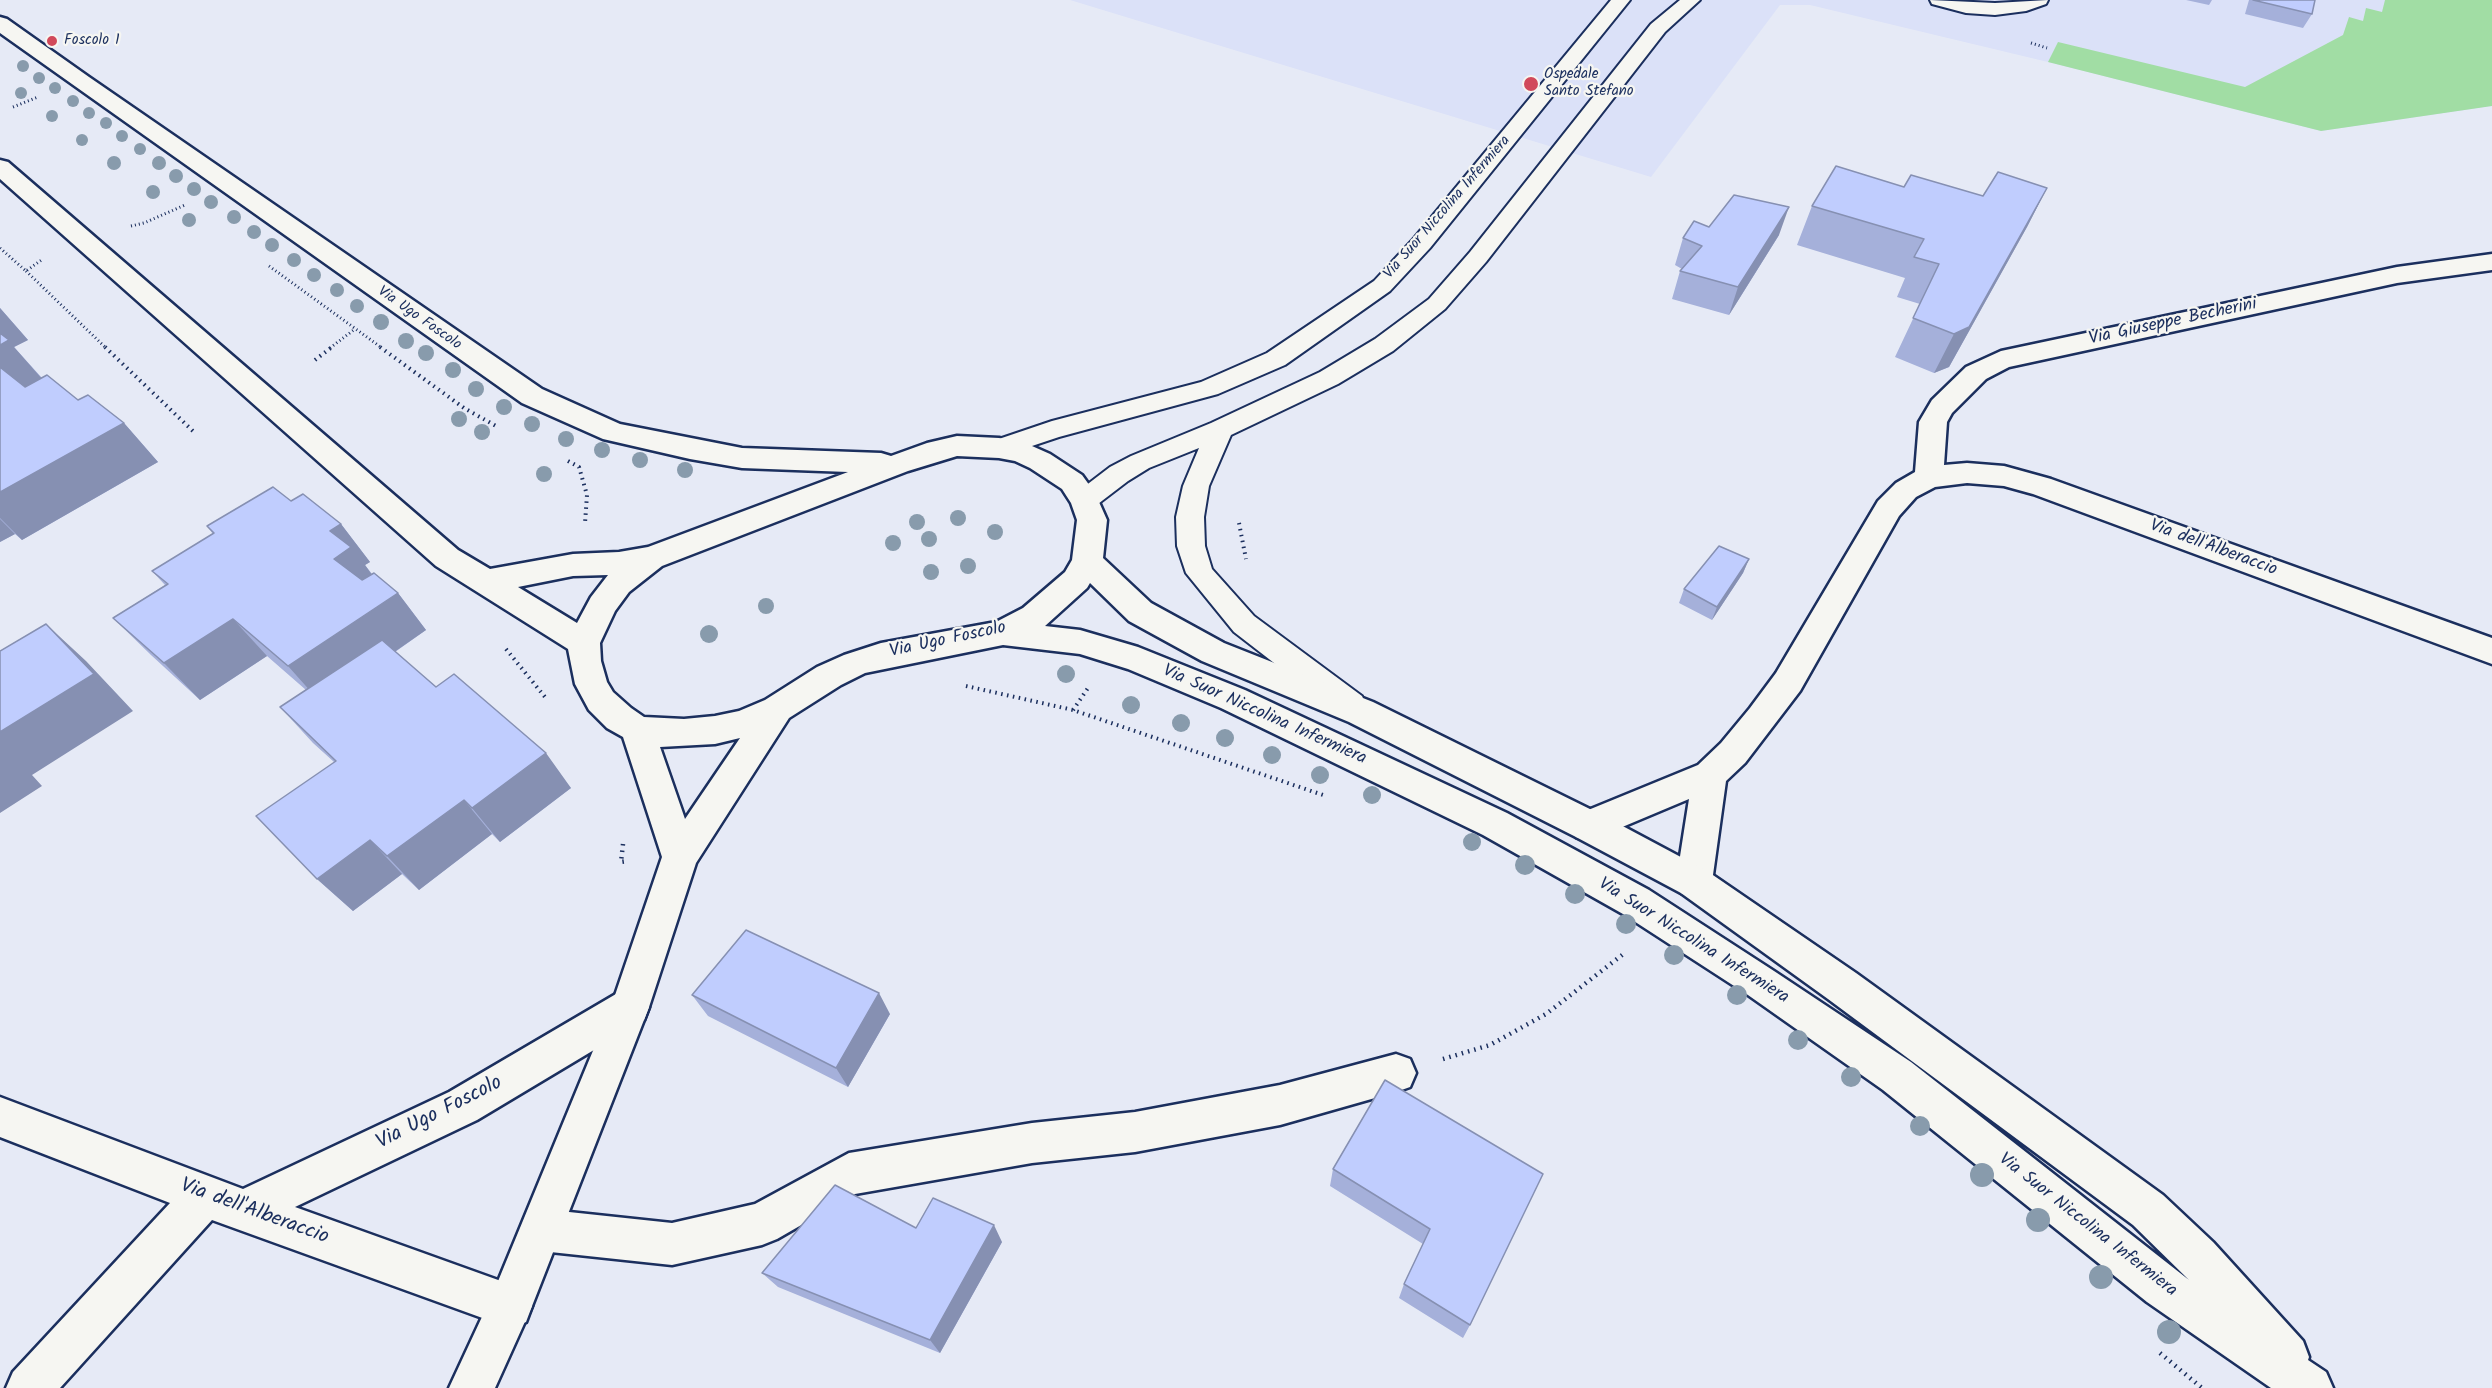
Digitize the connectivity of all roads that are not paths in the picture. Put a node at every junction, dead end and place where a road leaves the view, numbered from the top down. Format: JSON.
{"nodes":[{"id":1,"x":1621,"y":0,"type":"edge"},
{"id":2,"x":1691,"y":0,"type":"edge"},
{"id":3,"x":1940,"y":0,"type":"edge"},
{"id":4,"x":2039,"y":0,"type":"edge"},
{"id":5,"x":0,"y":22,"type":"edge"},
{"id":6,"x":0,"y":167,"type":"edge"},
{"id":7,"x":2492,"y":262,"type":"edge"},
{"id":8,"x":1220,"y":429,"type":"junction"},
{"id":9,"x":999,"y":448,"type":"junction"},
{"id":10,"x":898,"y":464,"type":"junction"},
{"id":11,"x":1929,"y":477,"type":"junction"},
{"id":12,"x":1085,"y":500,"type":"junction"},
{"id":13,"x":651,"y":558,"type":"junction"},
{"id":14,"x":1087,"y":561,"type":"junction"},
{"id":15,"x":485,"y":582,"type":"junction"},
{"id":16,"x":1003,"y":633,"type":"junction"},
{"id":17,"x":584,"y":643,"type":"junction"},
{"id":18,"x":2492,"y":651,"type":"edge"},
{"id":19,"x":777,"y":709,"type":"junction"},
{"id":20,"x":1361,"y":712,"type":"junction"},
{"id":21,"x":637,"y":729,"type":"junction"},
{"id":22,"x":1710,"y":776,"type":"junction"},
{"id":23,"x":1589,"y":826,"type":"junction"},
{"id":24,"x":680,"y":857,"type":"junction"},
{"id":25,"x":1694,"y":882,"type":"junction"},
{"id":26,"x":630,"y":1007,"type":"junction"},
{"id":27,"x":1396,"y":1073,"type":"road end"},
{"id":28,"x":0,"y":1117,"type":"edge"},
{"id":29,"x":225,"y":1203,"type":"junction"},
{"id":30,"x":541,"y":1230,"type":"junction"},
{"id":31,"x":510,"y":1306,"type":"junction"},
{"id":32,"x":29,"y":1388,"type":"edge"},
{"id":33,"x":472,"y":1388,"type":"edge"},
{"id":34,"x":2312,"y":1388,"type":"edge"}],
"edges":[{"from":1,"to":9,"type":"lane","name":"Via Suor Niccolina Infermiera"},
{"from":2,"to":8,"type":"lane"},
{"from":3,"to":4,"type":"lane"},
{"from":5,"to":10,"type":"street","name":"Via Ugo Foscolo"},
{"from":6,"to":15,"type":"street"},
{"from":7,"to":11,"type":"street","name":"Via Giuseppe Becherini"},
{"from":8,"to":12,"type":"lane"},
{"from":8,"to":20,"type":"lane","name":"Via Suor Niccolina Infermiera"},
{"from":9,"to":10,"type":"street","name":"Via Ugo Foscolo"},
{"from":9,"to":12,"type":"street","name":"Via Ugo Foscolo"},
{"from":10,"to":13,"type":"street","name":"Via Ugo Foscolo"},
{"from":11,"to":18,"type":"street","name":"Via dell'Alberaccio"},
{"from":11,"to":22,"type":"street"},
{"from":12,"to":14,"type":"street","name":"Via Ugo Foscolo"},
{"from":13,"to":15,"type":"street","name":"Via Ugo Foscolo"},
{"from":13,"to":17,"type":"street","name":"Via Ugo Foscolo"},
{"from":14,"to":16,"type":"street","name":"Via Ugo Foscolo"},
{"from":14,"to":20,"type":"street","name":"Via Suor Niccolina Infermiera"},
{"from":15,"to":17,"type":"street"},
{"from":16,"to":19,"type":"street","name":"Via Ugo Foscolo"},
{"from":16,"to":34,"type":"street","name":"Via Suor Niccolina Infermiera"},
{"from":17,"to":21,"type":"street","name":"Via Ugo Foscolo"},
{"from":19,"to":21,"type":"street","name":"Via Ugo Foscolo"},
{"from":19,"to":24,"type":"street","name":"Via Ugo Foscolo"},
{"from":20,"to":23,"type":"street","name":"Via Suor Niccolina Infermiera"},
{"from":21,"to":24,"type":"street"},
{"from":22,"to":23,"type":"street"},
{"from":22,"to":25,"type":"street"},
{"from":23,"to":25,"type":"street","name":"Via Suor Niccolina Infermiera"},
{"from":24,"to":26,"type":"street","name":"Via Ugo Foscolo"},
{"from":25,"to":34,"type":"street","name":"Via Suor Niccolina Infermiera"},
{"from":26,"to":29,"type":"street","name":"Via Ugo Foscolo"},
{"from":26,"to":30,"type":"street","name":"Via Ugo Foscolo"},
{"from":27,"to":30,"type":"street"},
{"from":28,"to":29,"type":"street","name":"Via dell'Alberaccio"},
{"from":29,"to":31,"type":"street","name":"Via dell'Alberaccio"},
{"from":29,"to":32,"type":"street"},
{"from":30,"to":31,"type":"street","name":"Via Ugo Foscolo"},
{"from":31,"to":33,"type":"street","name":"Via Ugo Foscolo"}]}
